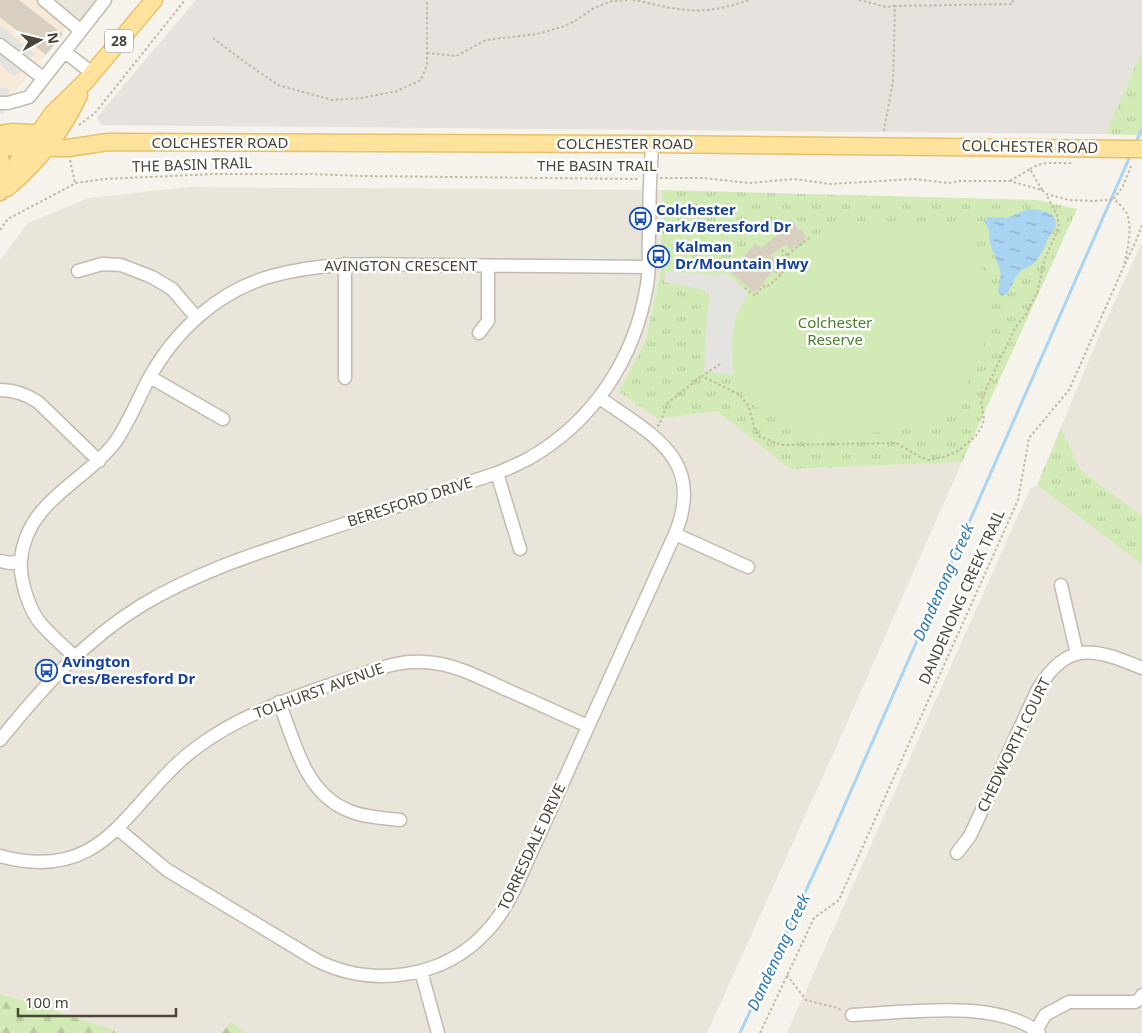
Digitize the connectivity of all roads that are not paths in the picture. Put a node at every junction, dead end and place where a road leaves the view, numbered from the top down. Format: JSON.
{"nodes":[{"id":1,"x":44,"y":0,"type":"edge"},
{"id":2,"x":105,"y":0,"type":"edge"},
{"id":3,"x":154,"y":0,"type":"edge"},
{"id":4,"x":81,"y":31,"type":"junction"},
{"id":5,"x":0,"y":44,"type":"edge"},
{"id":6,"x":65,"y":52,"type":"junction"},
{"id":7,"x":43,"y":78,"type":"junction"},
{"id":8,"x":88,"y":78,"type":"junction"},
{"id":9,"x":0,"y":103,"type":"edge"},
{"id":10,"x":0,"y":134,"type":"edge"},
{"id":11,"x":55,"y":135,"type":"junction"},
{"id":12,"x":108,"y":142,"type":"junction"},
{"id":13,"x":37,"y":143,"type":"junction"},
{"id":14,"x":652,"y":144,"type":"junction"},
{"id":15,"x":0,"y":147,"type":"edge"},
{"id":16,"x":1142,"y":149,"type":"edge"},
{"id":17,"x":0,"y":158,"type":"edge"},
{"id":18,"x":1,"y":191,"type":"edge"},
{"id":19,"x":345,"y":264,"type":"junction"},
{"id":20,"x":488,"y":266,"type":"junction"},
{"id":21,"x":648,"y":267,"type":"junction"},
{"id":22,"x":78,"y":271,"type":"dead end"},
{"id":23,"x":197,"y":318,"type":"junction"},
{"id":24,"x":479,"y":333,"type":"dead end"},
{"id":25,"x":150,"y":377,"type":"junction"},
{"id":26,"x":345,"y":378,"type":"dead end"},
{"id":27,"x":0,"y":390,"type":"edge"},
{"id":28,"x":600,"y":398,"type":"junction"},
{"id":29,"x":223,"y":419,"type":"dead end"},
{"id":30,"x":99,"y":460,"type":"junction"},
{"id":31,"x":497,"y":473,"type":"junction"},
{"id":32,"x":675,"y":534,"type":"junction"},
{"id":33,"x":520,"y":549,"type":"dead end"},
{"id":34,"x":0,"y":561,"type":"edge"},
{"id":35,"x":21,"y":561,"type":"junction"},
{"id":36,"x":748,"y":567,"type":"dead end"},
{"id":37,"x":1061,"y":585,"type":"dead end"},
{"id":38,"x":1078,"y":654,"type":"junction"},
{"id":39,"x":74,"y":656,"type":"junction"},
{"id":40,"x":1142,"y":668,"type":"edge"},
{"id":41,"x":279,"y":702,"type":"junction"},
{"id":42,"x":588,"y":726,"type":"junction"},
{"id":43,"x":0,"y":740,"type":"edge"},
{"id":44,"x":400,"y":820,"type":"dead end"},
{"id":45,"x":118,"y":830,"type":"junction"},
{"id":46,"x":957,"y":853,"type":"dead end"},
{"id":47,"x":0,"y":856,"type":"edge"},
{"id":48,"x":421,"y":971,"type":"junction"},
{"id":49,"x":1142,"y":995,"type":"edge"},
{"id":50,"x":852,"y":1015,"type":"road end"},
{"id":51,"x":1037,"y":1032,"type":"edge"},
{"id":52,"x":438,"y":1033,"type":"edge"}],
"edges":[{"from":1,"to":4,"type":"street"},
{"from":2,"to":4,"type":"street"},
{"from":3,"to":8,"type":"main road","number":"28"},
{"from":4,"to":6,"type":"street"},
{"from":5,"to":7,"type":"street"},
{"from":6,"to":7,"type":"street"},
{"from":6,"to":8,"type":"street"},
{"from":7,"to":9,"type":"street"},
{"from":8,"to":11,"type":"main road","number":"28"},
{"from":8,"to":13,"type":"main road","number":"28"},
{"from":10,"to":13,"type":"main road"},
{"from":11,"to":12,"type":"main road","name":"COLCHESTER ROAD"},
{"from":11,"to":13,"type":"main road","number":"28"},
{"from":12,"to":13,"type":"main road","name":"COLCHESTER ROAD"},
{"from":12,"to":14,"type":"main road","name":"COLCHESTER ROAD"},
{"from":13,"to":15,"type":"main road"},
{"from":13,"to":18,"type":"main road","number":"28"},
{"from":14,"to":16,"type":"main road","name":"COLCHESTER ROAD","bridge":true},
{"from":14,"to":21,"type":"street","name":"BERESFORD DRIVE"},
{"from":17,"to":18,"type":"main road"},
{"from":19,"to":20,"type":"street","name":"AVINGTON CRESCENT"},
{"from":19,"to":23,"type":"street","name":"AVINGTON CRESCENT"},
{"from":19,"to":26,"type":"street"},
{"from":20,"to":21,"type":"street","name":"AVINGTON CRESCENT"},
{"from":20,"to":24,"type":"street"},
{"from":21,"to":28,"type":"street","name":"BERESFORD DRIVE"},
{"from":22,"to":23,"type":"street"},
{"from":23,"to":25,"type":"street","name":"AVINGTON CRESCENT"},
{"from":25,"to":29,"type":"street"},
{"from":25,"to":30,"type":"street","name":"AVINGTON CRESCENT"},
{"from":27,"to":30,"type":"street"},
{"from":28,"to":31,"type":"street","name":"BERESFORD DRIVE"},
{"from":28,"to":32,"type":"street","name":"TORRESDALE DRIVE"},
{"from":30,"to":35,"type":"street","name":"AVINGTON CRESCENT"},
{"from":31,"to":33,"type":"street"},
{"from":31,"to":39,"type":"street","name":"BERESFORD DRIVE"},
{"from":32,"to":36,"type":"street"},
{"from":32,"to":42,"type":"street","name":"TORRESDALE DRIVE"},
{"from":34,"to":35,"type":"street"},
{"from":35,"to":39,"type":"street","name":"AVINGTON CRESCENT"},
{"from":37,"to":38,"type":"street"},
{"from":38,"to":40,"type":"street","name":"CHEDWORTH COURT"},
{"from":38,"to":46,"type":"street","name":"CHEDWORTH COURT"},
{"from":39,"to":43,"type":"street","name":"BERESFORD DRIVE"},
{"from":41,"to":42,"type":"street","name":"TOLHURST AVENUE"},
{"from":41,"to":44,"type":"street"},
{"from":41,"to":45,"type":"street","name":"TOLHURST AVENUE"},
{"from":42,"to":48,"type":"street","name":"TORRESDALE DRIVE"},
{"from":45,"to":47,"type":"street","name":"TOLHURST AVENUE"},
{"from":45,"to":48,"type":"street","name":"TORRESDALE DRIVE"},
{"from":48,"to":52,"type":"street"},
{"from":49,"to":51,"type":"street"},
{"from":50,"to":51,"type":"street"}]}
